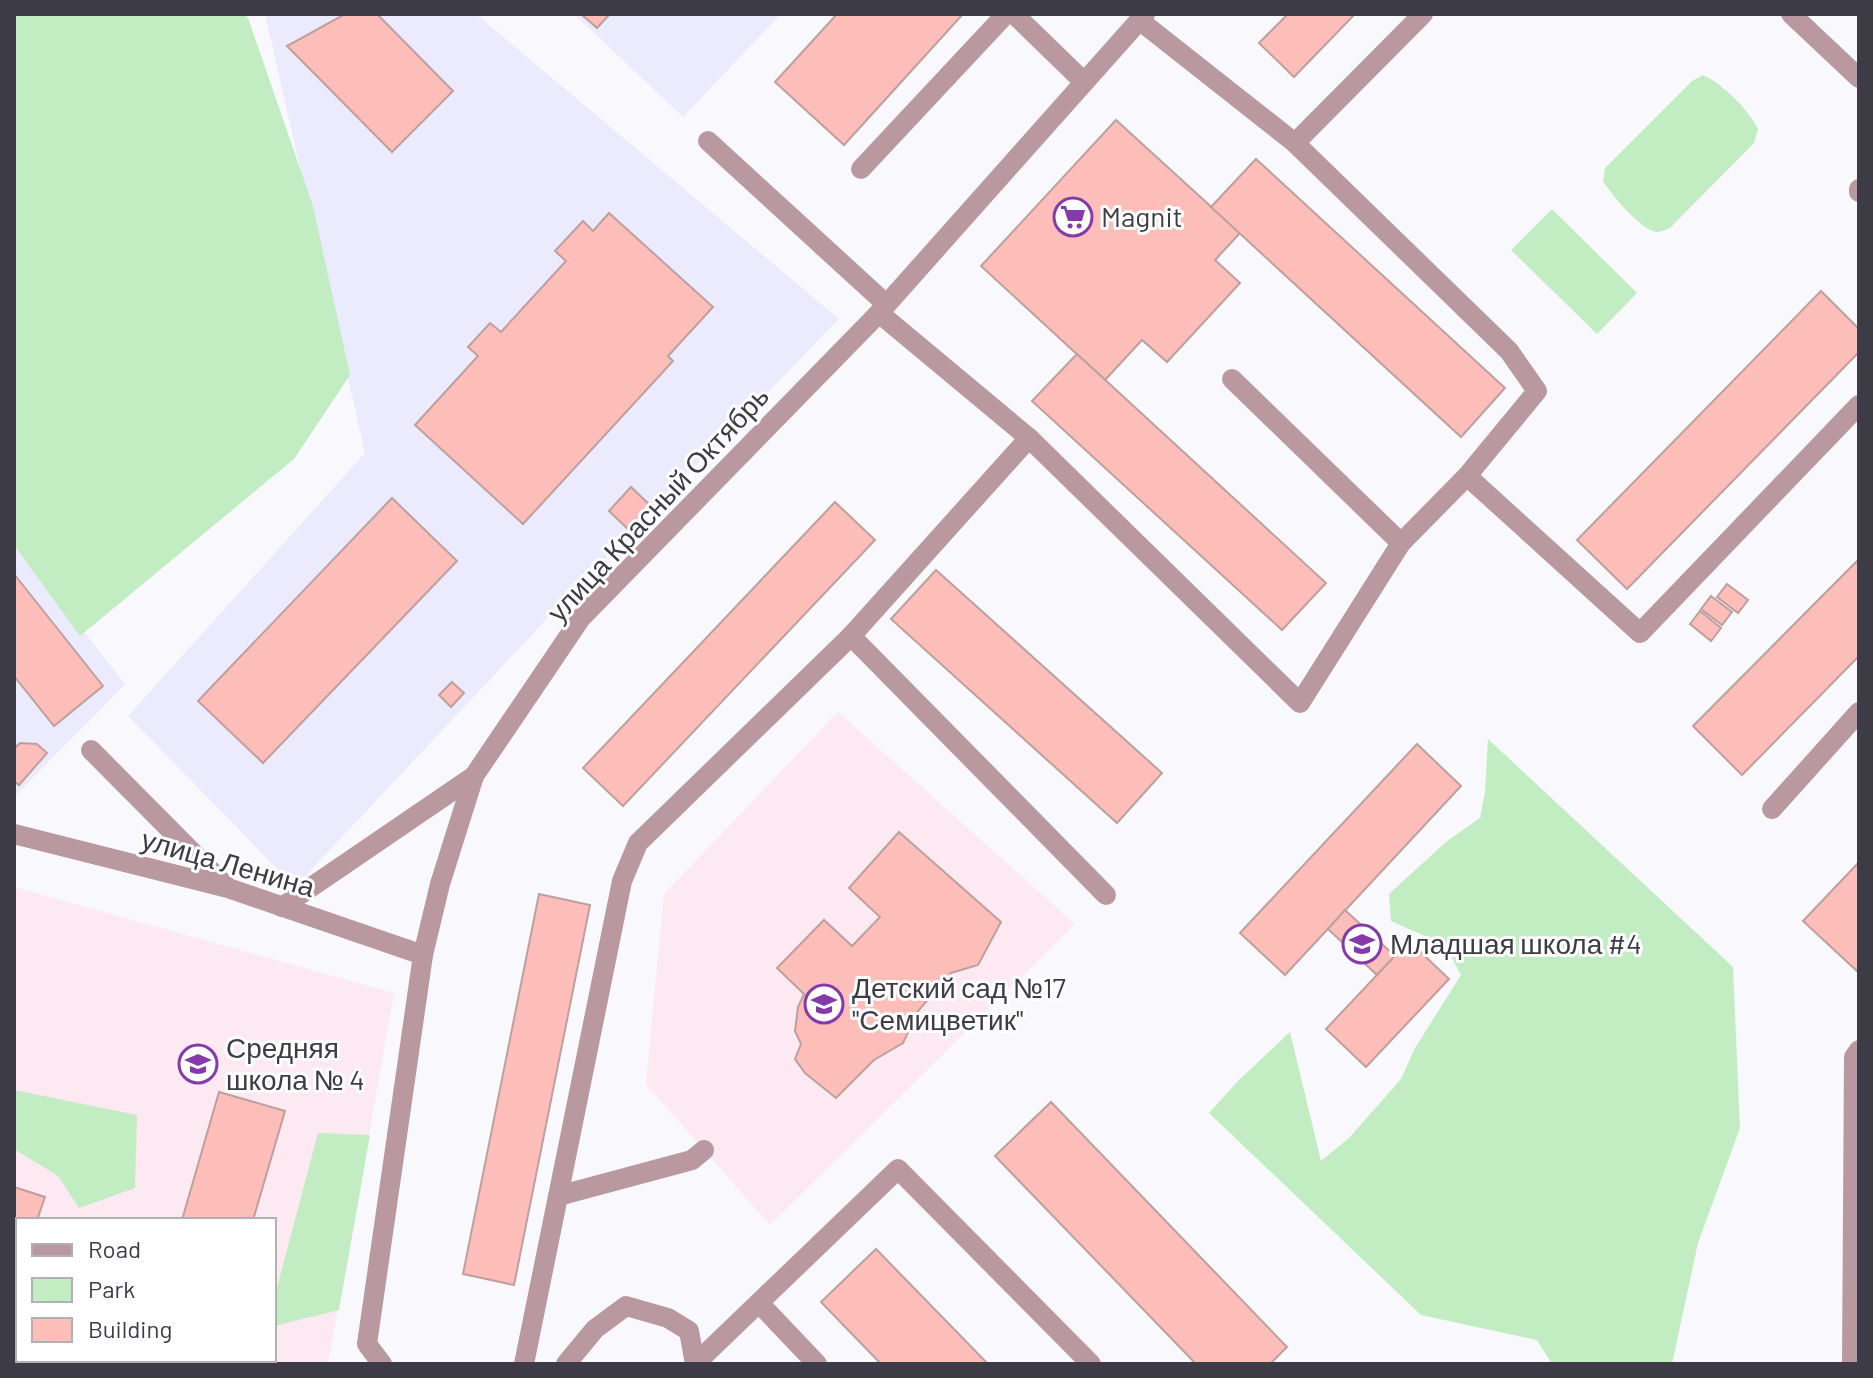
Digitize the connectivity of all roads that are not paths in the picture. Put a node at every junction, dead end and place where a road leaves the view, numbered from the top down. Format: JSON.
{"nodes":[{"id":1,"x":1006,"y":14,"type":"edge"},
{"id":2,"x":1014,"y":14,"type":"edge"},
{"id":3,"x":1423,"y":14,"type":"edge"},
{"id":4,"x":1791,"y":14,"type":"edge"},
{"id":5,"x":1142,"y":17,"type":"edge"},
{"id":6,"x":1859,"y":78,"type":"edge"},
{"id":7,"x":1084,"y":82,"type":"junction"},
{"id":8,"x":708,"y":141,"type":"dead end"},
{"id":9,"x":1295,"y":143,"type":"junction"},
{"id":10,"x":861,"y":169,"type":"dead end"},
{"id":11,"x":883,"y":308,"type":"junction"},
{"id":12,"x":1232,"y":379,"type":"dead end"},
{"id":13,"x":1859,"y":405,"type":"edge"},
{"id":14,"x":1029,"y":438,"type":"junction"},
{"id":15,"x":1467,"y":476,"type":"junction"},
{"id":16,"x":1401,"y":543,"type":"junction"},
{"id":17,"x":851,"y":636,"type":"junction"},
{"id":18,"x":1859,"y":712,"type":"edge"},
{"id":19,"x":91,"y":750,"type":"dead end"},
{"id":20,"x":474,"y":776,"type":"junction"},
{"id":21,"x":1772,"y":809,"type":"dead end"},
{"id":22,"x":14,"y":834,"type":"edge"},
{"id":23,"x":228,"y":888,"type":"junction"},
{"id":24,"x":1106,"y":895,"type":"dead end"},
{"id":25,"x":282,"y":907,"type":"junction"},
{"id":26,"x":423,"y":955,"type":"junction"},
{"id":27,"x":1859,"y":1050,"type":"edge"},
{"id":28,"x":704,"y":1150,"type":"dead end"},
{"id":29,"x":558,"y":1196,"type":"junction"},
{"id":30,"x":759,"y":1303,"type":"junction"},
{"id":31,"x":382,"y":1364,"type":"edge"},
{"id":32,"x":524,"y":1364,"type":"edge"},
{"id":33,"x":566,"y":1364,"type":"edge"},
{"id":34,"x":695,"y":1364,"type":"edge"},
{"id":35,"x":817,"y":1364,"type":"edge"},
{"id":36,"x":1091,"y":1364,"type":"edge"},
{"id":37,"x":1852,"y":1364,"type":"edge"}],
"edges":[{"from":1,"to":10,"type":"street"},
{"from":2,"to":7,"type":"street"},
{"from":3,"to":9,"type":"street"},
{"from":4,"to":6,"type":"street"},
{"from":5,"to":7,"type":"street","name":"улица Красный Октябрь"},
{"from":5,"to":9,"type":"street"},
{"from":7,"to":11,"type":"street","name":"улица Красный Октябрь"},
{"from":8,"to":11,"type":"street"},
{"from":9,"to":15,"type":"street"},
{"from":11,"to":14,"type":"street"},
{"from":11,"to":20,"type":"street","name":"улица Красный Октябрь"},
{"from":12,"to":16,"type":"street"},
{"from":13,"to":15,"type":"street"},
{"from":14,"to":16,"type":"street"},
{"from":14,"to":17,"type":"street"},
{"from":15,"to":16,"type":"street"},
{"from":17,"to":24,"type":"street"},
{"from":17,"to":29,"type":"street"},
{"from":18,"to":21,"type":"street"},
{"from":19,"to":23,"type":"street"},
{"from":20,"to":25,"type":"street"},
{"from":20,"to":26,"type":"street","name":"улица Красный Октябрь"},
{"from":22,"to":23,"type":"street","name":"улица Ленина"},
{"from":23,"to":25,"type":"street","name":"улица Ленина"},
{"from":25,"to":26,"type":"street","name":"улица Ленина"},
{"from":26,"to":31,"type":"street","name":"улица Красный Октябрь"},
{"from":27,"to":37,"type":"street"},
{"from":28,"to":29,"type":"street"},
{"from":29,"to":32,"type":"street"},
{"from":30,"to":34,"type":"street"},
{"from":30,"to":35,"type":"street"},
{"from":30,"to":36,"type":"street"},
{"from":33,"to":34,"type":"street"}]}
